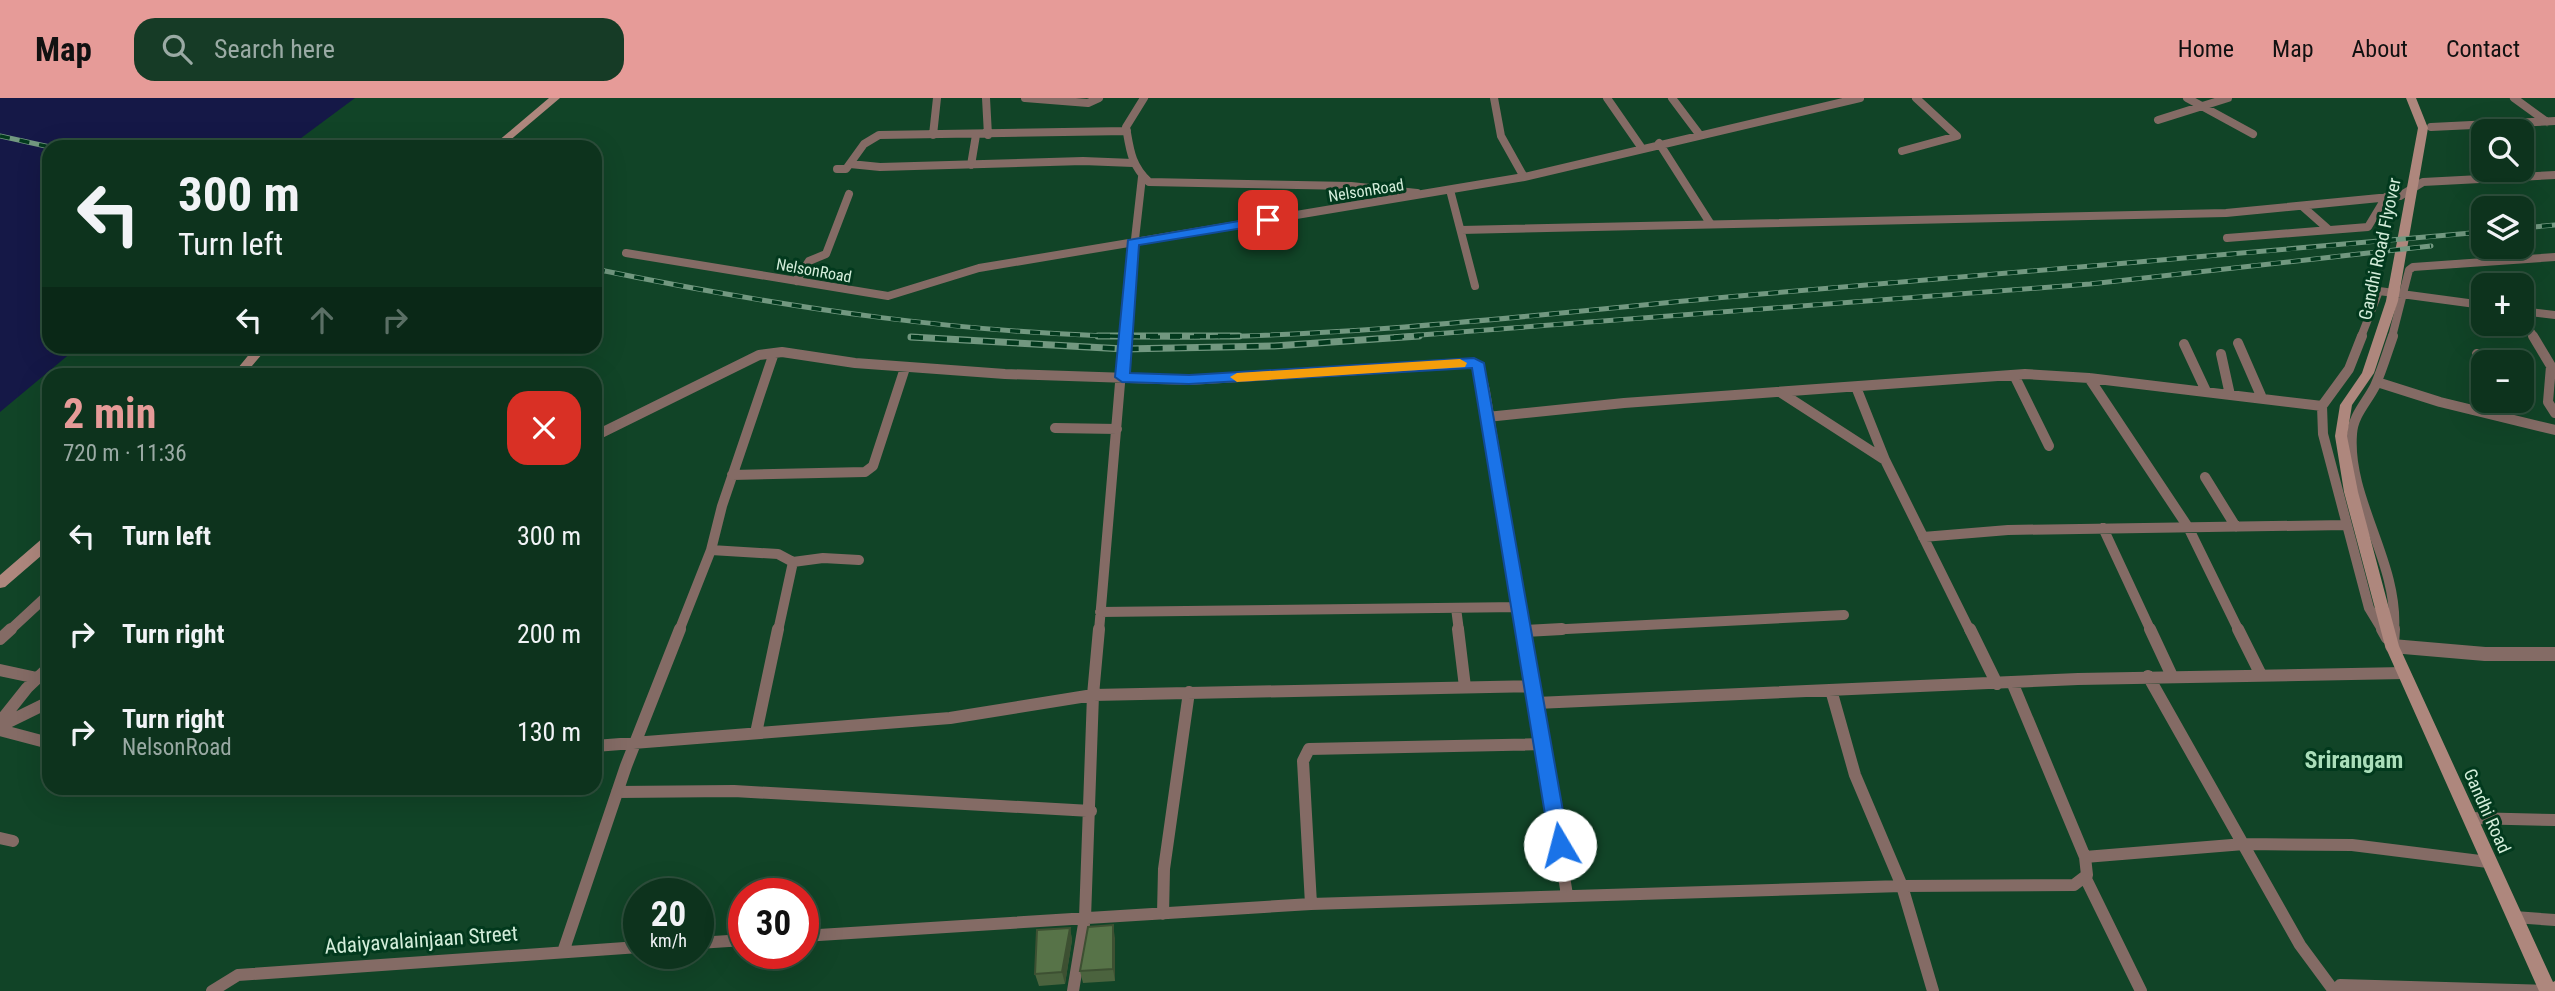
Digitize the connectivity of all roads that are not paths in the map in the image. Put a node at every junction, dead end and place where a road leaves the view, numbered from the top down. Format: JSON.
{"nodes":[{"id":1,"x":555,"y":98,"type":"edge"},
{"id":2,"x":937,"y":98,"type":"edge"},
{"id":3,"x":986,"y":98,"type":"edge"},
{"id":4,"x":1025,"y":98,"type":"edge"},
{"id":5,"x":1099,"y":98,"type":"edge"},
{"id":6,"x":1144,"y":98,"type":"edge"},
{"id":7,"x":1494,"y":98,"type":"edge"},
{"id":8,"x":1607,"y":98,"type":"edge"},
{"id":9,"x":1672,"y":98,"type":"edge"},
{"id":10,"x":1860,"y":98,"type":"edge"},
{"id":11,"x":1916,"y":98,"type":"edge"},
{"id":12,"x":2187,"y":98,"type":"edge"},
{"id":13,"x":2228,"y":98,"type":"edge"},
{"id":14,"x":2411,"y":98,"type":"edge"},
{"id":15,"x":2514,"y":98,"type":"edge"},
{"id":16,"x":2202,"y":107,"type":"junction"},
{"id":17,"x":2158,"y":120,"type":"dead end"},
{"id":18,"x":2551,"y":122,"type":"edge"},
{"id":19,"x":2431,"y":127,"type":"dead end"},
{"id":20,"x":2555,"y":128,"type":"edge"},
{"id":21,"x":1127,"y":131,"type":"junction"},
{"id":22,"x":1699,"y":134,"type":"junction"},
{"id":23,"x":2253,"y":134,"type":"dead end"},
{"id":24,"x":933,"y":135,"type":"junction"},
{"id":25,"x":976,"y":135,"type":"junction"},
{"id":26,"x":988,"y":135,"type":"junction"},
{"id":27,"x":504,"y":140,"type":"edge"},
{"id":28,"x":1659,"y":143,"type":"junction"},
{"id":29,"x":1641,"y":147,"type":"junction"},
{"id":30,"x":1902,"y":151,"type":"dead end"},
{"id":31,"x":1133,"y":163,"type":"junction"},
{"id":32,"x":850,"y":164,"type":"junction"},
{"id":33,"x":971,"y":164,"type":"junction"},
{"id":34,"x":837,"y":169,"type":"dead end"},
{"id":35,"x":2555,"y":175,"type":"edge"},
{"id":36,"x":1142,"y":177,"type":"junction"},
{"id":37,"x":1524,"y":177,"type":"junction"},
{"id":38,"x":1450,"y":190,"type":"junction"},
{"id":39,"x":849,"y":194,"type":"dead end"},
{"id":40,"x":1423,"y":195,"type":"junction"},
{"id":41,"x":2386,"y":197,"type":"junction"},
{"id":42,"x":2302,"y":206,"type":"junction"},
{"id":43,"x":1710,"y":223,"type":"junction"},
{"id":44,"x":2328,"y":229,"type":"junction"},
{"id":45,"x":1461,"y":230,"type":"junction"},
{"id":46,"x":2227,"y":238,"type":"dead end"},
{"id":47,"x":1132,"y":243,"type":"junction"},
{"id":48,"x":626,"y":253,"type":"dead end"},
{"id":49,"x":2555,"y":257,"type":"edge"},
{"id":50,"x":796,"y":281,"type":"junction"},
{"id":51,"x":1475,"y":286,"type":"dead end"},
{"id":52,"x":2404,"y":294,"type":"junction"},
{"id":53,"x":2471,"y":303,"type":"edge"},
{"id":54,"x":2534,"y":313,"type":"edge"},
{"id":55,"x":2555,"y":316,"type":"edge"},
{"id":56,"x":2533,"y":336,"type":"edge"},
{"id":57,"x":2238,"y":343,"type":"dead end"},
{"id":58,"x":2184,"y":344,"type":"dead end"},
{"id":59,"x":774,"y":353,"type":"junction"},
{"id":60,"x":255,"y":354,"type":"edge"},
{"id":61,"x":2221,"y":354,"type":"dead end"},
{"id":62,"x":244,"y":368,"type":"edge"},
{"id":63,"x":905,"y":368,"type":"junction"},
{"id":64,"x":2014,"y":375,"type":"junction"},
{"id":65,"x":1122,"y":377,"type":"junction"},
{"id":66,"x":2089,"y":378,"type":"junction"},
{"id":67,"x":2377,"y":382,"type":"junction"},
{"id":68,"x":1856,"y":387,"type":"junction"},
{"id":69,"x":2206,"y":391,"type":"junction"},
{"id":70,"x":1780,"y":392,"type":"junction"},
{"id":71,"x":2230,"y":394,"type":"junction"},
{"id":72,"x":2262,"y":398,"type":"junction"},
{"id":73,"x":2322,"y":407,"type":"junction"},
{"id":74,"x":2471,"y":409,"type":"edge"},
{"id":75,"x":2489,"y":413,"type":"edge"},
{"id":76,"x":2555,"y":413,"type":"edge"},
{"id":77,"x":1487,"y":416,"type":"junction"},
{"id":78,"x":1055,"y":428,"type":"dead end"},
{"id":79,"x":1117,"y":429,"type":"junction"},
{"id":80,"x":2555,"y":430,"type":"edge"},
{"id":81,"x":602,"y":433,"type":"edge"},
{"id":82,"x":2049,"y":446,"type":"dead end"},
{"id":83,"x":1885,"y":460,"type":"junction"},
{"id":84,"x":732,"y":475,"type":"junction"},
{"id":85,"x":2205,"y":477,"type":"dead end"},
{"id":86,"x":2346,"y":525,"type":"junction"},
{"id":87,"x":2188,"y":527,"type":"junction"},
{"id":88,"x":2236,"y":527,"type":"junction"},
{"id":89,"x":2103,"y":528,"type":"junction"},
{"id":90,"x":1923,"y":537,"type":"junction"},
{"id":91,"x":42,"y":547,"type":"edge"},
{"id":92,"x":711,"y":550,"type":"junction"},
{"id":93,"x":859,"y":560,"type":"dead end"},
{"id":94,"x":793,"y":562,"type":"junction"},
{"id":95,"x":0,"y":583,"type":"edge"},
{"id":96,"x":42,"y":600,"type":"edge"},
{"id":97,"x":1520,"y":607,"type":"junction"},
{"id":98,"x":1456,"y":608,"type":"junction"},
{"id":99,"x":1100,"y":612,"type":"junction"},
{"id":100,"x":1844,"y":615,"type":"dead end"},
{"id":101,"x":1525,"y":631,"type":"junction"},
{"id":102,"x":0,"y":639,"type":"edge"},
{"id":103,"x":2392,"y":646,"type":"junction"},
{"id":104,"x":2552,"y":654,"type":"edge"},
{"id":105,"x":0,"y":670,"type":"edge"},
{"id":106,"x":42,"y":673,"type":"edge"},
{"id":107,"x":2260,"y":673,"type":"junction"},
{"id":108,"x":2404,"y":673,"type":"junction"},
{"id":109,"x":2148,"y":676,"type":"junction"},
{"id":110,"x":2172,"y":676,"type":"junction"},
{"id":111,"x":37,"y":678,"type":"junction"},
{"id":112,"x":2012,"y":682,"type":"junction"},
{"id":113,"x":1997,"y":684,"type":"junction"},
{"id":114,"x":1534,"y":686,"type":"junction"},
{"id":115,"x":1465,"y":687,"type":"junction"},
{"id":116,"x":1831,"y":690,"type":"junction"},
{"id":117,"x":1189,"y":692,"type":"junction"},
{"id":118,"x":1093,"y":695,"type":"junction"},
{"id":119,"x":1536,"y":704,"type":"junction"},
{"id":120,"x":42,"y":705,"type":"edge"},
{"id":121,"x":0,"y":726,"type":"edge"},
{"id":122,"x":756,"y":733,"type":"junction"},
{"id":123,"x":42,"y":741,"type":"edge"},
{"id":124,"x":634,"y":743,"type":"junction"},
{"id":125,"x":1544,"y":744,"type":"junction"},
{"id":126,"x":602,"y":746,"type":"edge"},
{"id":127,"x":617,"y":792,"type":"junction"},
{"id":128,"x":1091,"y":811,"type":"junction"},
{"id":129,"x":2469,"y":818,"type":"junction"},
{"id":130,"x":2555,"y":820,"type":"edge"},
{"id":131,"x":2244,"y":844,"type":"junction"},
{"id":132,"x":2085,"y":857,"type":"junction"},
{"id":133,"x":2488,"y":862,"type":"junction"},
{"id":134,"x":2085,"y":877,"type":"junction"},
{"id":135,"x":1902,"y":886,"type":"junction"},
{"id":136,"x":1567,"y":895,"type":"junction"},
{"id":137,"x":1311,"y":904,"type":"junction"},
{"id":138,"x":1163,"y":914,"type":"junction"},
{"id":139,"x":2514,"y":917,"type":"junction"},
{"id":140,"x":1085,"y":918,"type":"junction"},
{"id":141,"x":2555,"y":920,"type":"edge"},
{"id":142,"x":819,"y":935,"type":"edge"},
{"id":143,"x":623,"y":948,"type":"edge"},
{"id":144,"x":564,"y":952,"type":"junction"},
{"id":145,"x":2555,"y":990,"type":"edge"},
{"id":146,"x":212,"y":991,"type":"edge"},
{"id":147,"x":1073,"y":991,"type":"edge"},
{"id":148,"x":1933,"y":991,"type":"edge"},
{"id":149,"x":2141,"y":991,"type":"edge"},
{"id":150,"x":2334,"y":991,"type":"edge"},
{"id":151,"x":2548,"y":991,"type":"edge"}],
"edges":[{"from":1,"to":27,"type":"main road"},
{"from":2,"to":24,"type":"street"},
{"from":3,"to":26,"type":"street"},
{"from":4,"to":5,"type":"street"},
{"from":6,"to":21,"type":"street"},
{"from":7,"to":37,"type":"street"},
{"from":8,"to":29,"type":"street"},
{"from":9,"to":22,"type":"street"},
{"from":10,"to":22,"type":"street","name":"NelsonRoad"},
{"from":11,"to":30,"type":"street"},
{"from":12,"to":16,"type":"street"},
{"from":13,"to":16,"type":"street"},
{"from":14,"to":103,"type":"main road","name":"Gandhi Road Flyover"},
{"from":15,"to":18,"type":"street"},
{"from":16,"to":17,"type":"street"},
{"from":16,"to":23,"type":"street"},
{"from":18,"to":19,"type":"street"},
{"from":18,"to":20,"type":"street"},
{"from":21,"to":26,"type":"street"},
{"from":21,"to":31,"type":"street"},
{"from":22,"to":28,"type":"street","name":"NelsonRoad"},
{"from":24,"to":25,"type":"street"},
{"from":24,"to":32,"type":"street"},
{"from":25,"to":26,"type":"street"},
{"from":25,"to":33,"type":"street"},
{"from":28,"to":29,"type":"street","name":"NelsonRoad"},
{"from":28,"to":43,"type":"street"},
{"from":29,"to":37,"type":"street","name":"NelsonRoad"},
{"from":31,"to":33,"type":"street"},
{"from":31,"to":36,"type":"street"},
{"from":32,"to":33,"type":"street"},
{"from":32,"to":34,"type":"street"},
{"from":35,"to":41,"type":"street"},
{"from":36,"to":40,"type":"street"},
{"from":36,"to":47,"type":"street"},
{"from":37,"to":38,"type":"street","name":"NelsonRoad"},
{"from":38,"to":40,"type":"street","name":"NelsonRoad"},
{"from":38,"to":45,"type":"street"},
{"from":39,"to":50,"type":"street"},
{"from":40,"to":47,"type":"street","name":"NelsonRoad"},
{"from":41,"to":42,"type":"street"},
{"from":41,"to":44,"type":"street"},
{"from":42,"to":43,"type":"street"},
{"from":42,"to":44,"type":"street"},
{"from":43,"to":45,"type":"street"},
{"from":44,"to":46,"type":"street"},
{"from":45,"to":51,"type":"street"},
{"from":47,"to":50,"type":"street","name":"NelsonRoad"},
{"from":47,"to":65,"type":"street"},
{"from":48,"to":50,"type":"street","name":"NelsonRoad"},
{"from":49,"to":52,"type":"street"},
{"from":52,"to":53,"type":"street"},
{"from":52,"to":67,"type":"street"},
{"from":52,"to":73,"type":"street"},
{"from":54,"to":55,"type":"street"},
{"from":56,"to":76,"type":"street"},
{"from":57,"to":72,"type":"street"},
{"from":58,"to":69,"type":"street"},
{"from":59,"to":63,"type":"street"},
{"from":59,"to":81,"type":"street"},
{"from":59,"to":84,"type":"street"},
{"from":60,"to":62,"type":"main road"},
{"from":61,"to":71,"type":"street"},
{"from":63,"to":65,"type":"street"},
{"from":63,"to":84,"type":"street"},
{"from":64,"to":66,"type":"street"},
{"from":64,"to":68,"type":"street"},
{"from":64,"to":82,"type":"street"},
{"from":65,"to":77,"type":"street"},
{"from":65,"to":79,"type":"street"},
{"from":66,"to":69,"type":"street"},
{"from":66,"to":87,"type":"street"},
{"from":67,"to":74,"type":"street"},
{"from":67,"to":103,"type":"street"},
{"from":68,"to":70,"type":"street"},
{"from":68,"to":83,"type":"street"},
{"from":69,"to":71,"type":"street"},
{"from":70,"to":77,"type":"street"},
{"from":70,"to":83,"type":"street"},
{"from":71,"to":72,"type":"street"},
{"from":72,"to":73,"type":"street"},
{"from":73,"to":86,"type":"street"},
{"from":75,"to":80,"type":"street"},
{"from":77,"to":97,"type":"street"},
{"from":78,"to":79,"type":"street"},
{"from":79,"to":99,"type":"street"},
{"from":83,"to":90,"type":"street"},
{"from":84,"to":92,"type":"street"},
{"from":85,"to":88,"type":"street"},
{"from":86,"to":88,"type":"street"},
{"from":86,"to":103,"type":"street"},
{"from":87,"to":88,"type":"street"},
{"from":87,"to":89,"type":"street"},
{"from":87,"to":107,"type":"street"},
{"from":89,"to":90,"type":"street"},
{"from":89,"to":110,"type":"street"},
{"from":90,"to":113,"type":"street"},
{"from":91,"to":95,"type":"main road"},
{"from":92,"to":94,"type":"street"},
{"from":92,"to":124,"type":"street"},
{"from":93,"to":94,"type":"street"},
{"from":94,"to":122,"type":"street"},
{"from":96,"to":102,"type":"street"},
{"from":97,"to":98,"type":"street"},
{"from":97,"to":101,"type":"street"},
{"from":98,"to":99,"type":"street"},
{"from":98,"to":115,"type":"street"},
{"from":99,"to":118,"type":"street"},
{"from":100,"to":101,"type":"street"},
{"from":101,"to":114,"type":"street"},
{"from":103,"to":104,"type":"street"},
{"from":103,"to":108,"type":"main road","name":"Gandhi Road"},
{"from":105,"to":111,"type":"street"},
{"from":106,"to":111,"type":"street"},
{"from":107,"to":108,"type":"street"},
{"from":107,"to":110,"type":"street"},
{"from":108,"to":129,"type":"main road","name":"Gandhi Road"},
{"from":109,"to":110,"type":"street"},
{"from":109,"to":112,"type":"street"},
{"from":109,"to":131,"type":"street"},
{"from":111,"to":121,"type":"street"},
{"from":112,"to":113,"type":"street"},
{"from":112,"to":132,"type":"street"},
{"from":113,"to":116,"type":"street"},
{"from":114,"to":115,"type":"street"},
{"from":114,"to":119,"type":"street"},
{"from":115,"to":117,"type":"street"},
{"from":116,"to":119,"type":"street"},
{"from":116,"to":135,"type":"street"},
{"from":117,"to":118,"type":"street"},
{"from":117,"to":138,"type":"street"},
{"from":118,"to":122,"type":"street"},
{"from":118,"to":128,"type":"street"},
{"from":119,"to":125,"type":"street"},
{"from":120,"to":121,"type":"street"},
{"from":121,"to":123,"type":"street"},
{"from":122,"to":124,"type":"street"},
{"from":124,"to":126,"type":"street"},
{"from":124,"to":127,"type":"street"},
{"from":125,"to":136,"type":"street"},
{"from":125,"to":137,"type":"street"},
{"from":127,"to":128,"type":"street"},
{"from":127,"to":144,"type":"street"},
{"from":128,"to":140,"type":"street"},
{"from":129,"to":130,"type":"street"},
{"from":129,"to":133,"type":"main road","name":"Gandhi Road"},
{"from":131,"to":132,"type":"street"},
{"from":131,"to":133,"type":"street"},
{"from":131,"to":150,"type":"street"},
{"from":132,"to":134,"type":"street"},
{"from":133,"to":139,"type":"main road","name":"Gandhi Road"},
{"from":134,"to":135,"type":"street"},
{"from":134,"to":149,"type":"street"},
{"from":135,"to":136,"type":"street"},
{"from":135,"to":148,"type":"street"},
{"from":136,"to":137,"type":"street"},
{"from":137,"to":138,"type":"street"},
{"from":138,"to":140,"type":"street"},
{"from":139,"to":141,"type":"street"},
{"from":139,"to":151,"type":"main road","name":"Gandhi Road"},
{"from":140,"to":142,"type":"street"},
{"from":140,"to":147,"type":"street"},
{"from":143,"to":144,"type":"street","name":"Adaiyavalainjaan Street"},
{"from":144,"to":146,"type":"street","name":"Adaiyavalainjaan Street"},
{"from":145,"to":151,"type":"main road"},
{"from":150,"to":151,"type":"street"}]}
